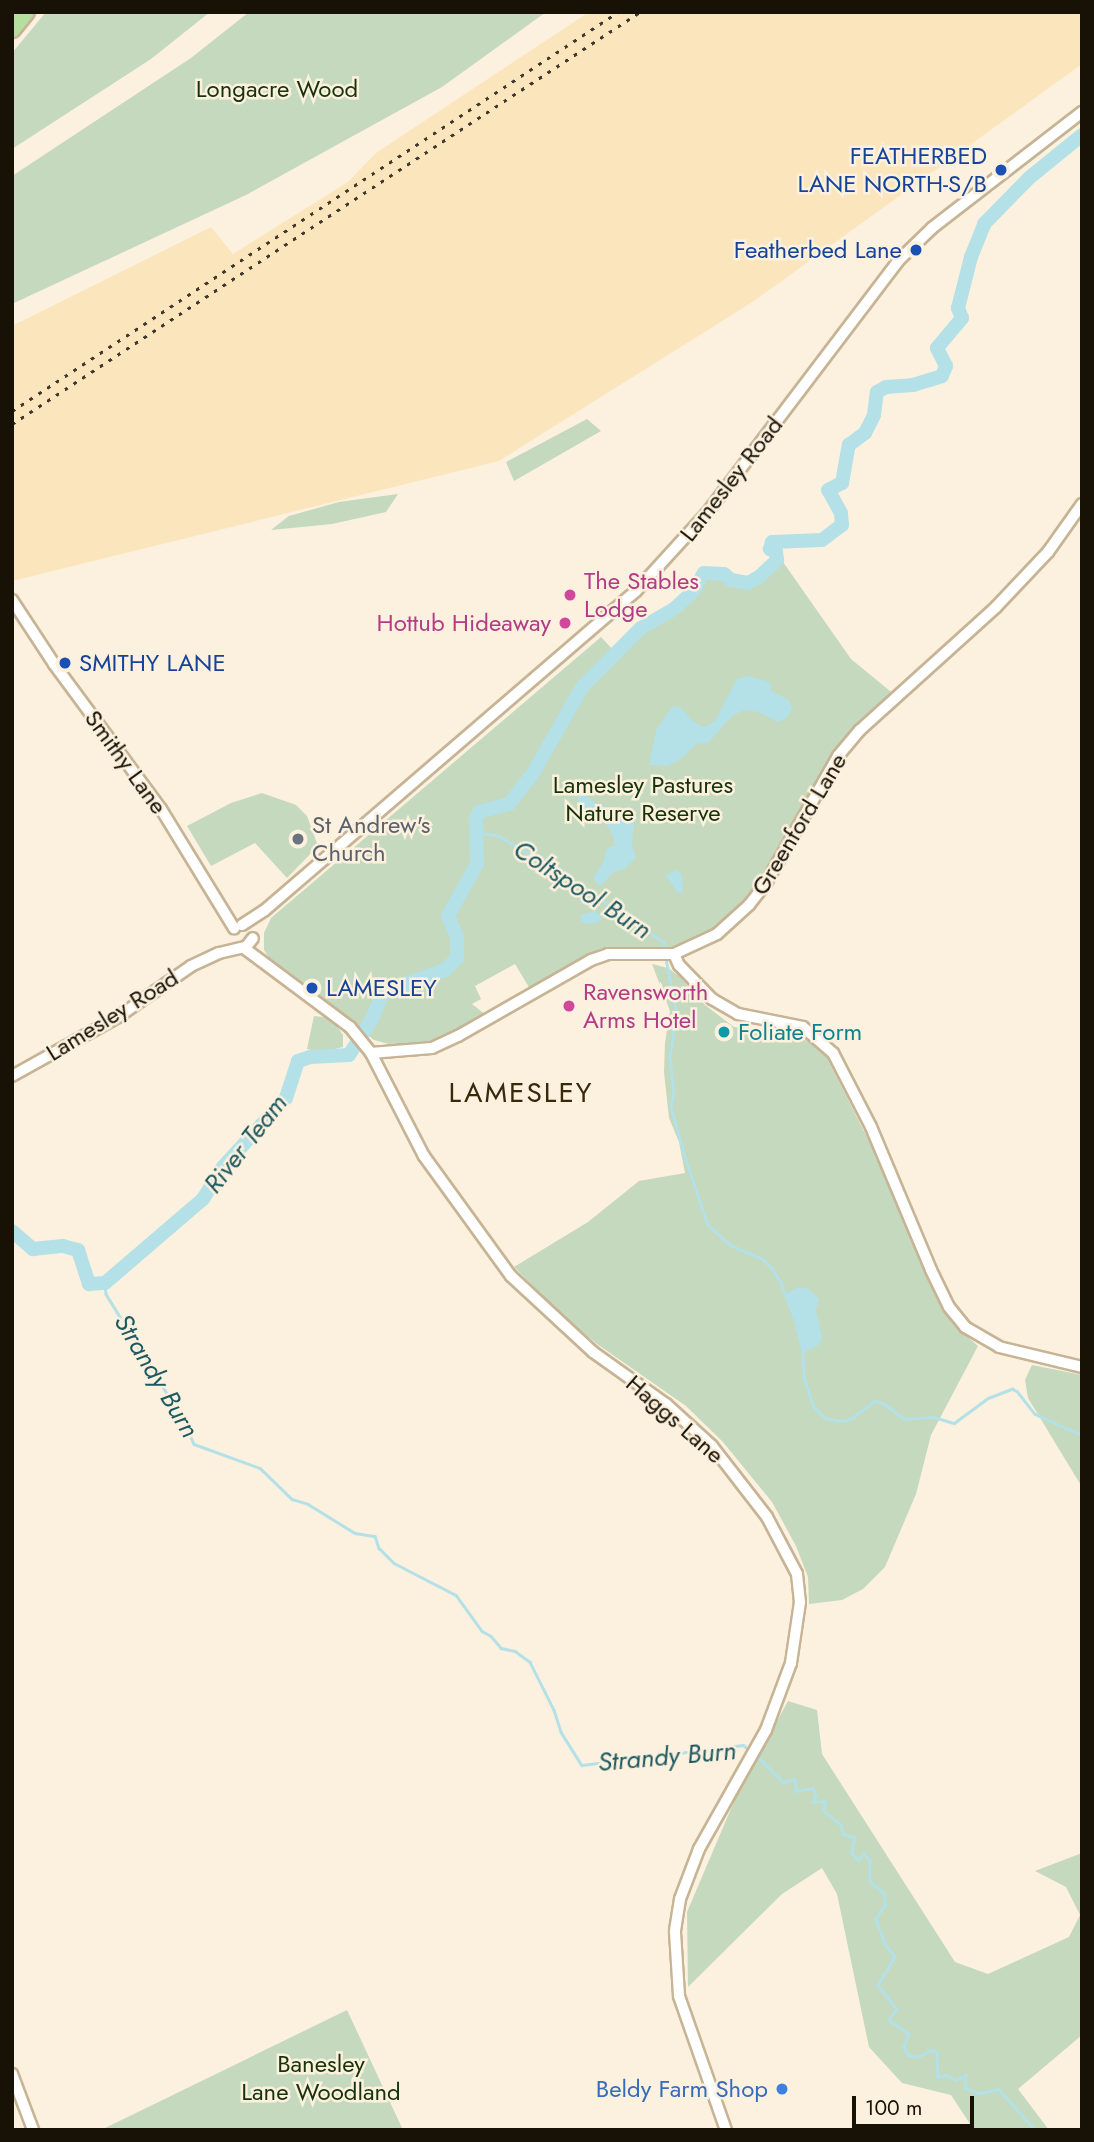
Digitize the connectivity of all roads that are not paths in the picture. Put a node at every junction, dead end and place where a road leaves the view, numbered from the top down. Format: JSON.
{"nodes":[{"id":1,"x":26,"y":12,"type":"edge"},
{"id":2,"x":12,"y":29,"type":"edge"},
{"id":3,"x":1082,"y":112,"type":"edge"},
{"id":4,"x":1082,"y":504,"type":"edge"},
{"id":5,"x":12,"y":600,"type":"edge"},
{"id":6,"x":265,"y":910,"type":"junction"},
{"id":7,"x":238,"y":926,"type":"junction"},
{"id":8,"x":253,"y":936,"type":"junction"},
{"id":9,"x":237,"y":945,"type":"junction"},
{"id":10,"x":674,"y":954,"type":"junction"},
{"id":11,"x":265,"y":962,"type":"junction"},
{"id":12,"x":370,"y":1051,"type":"junction"},
{"id":13,"x":12,"y":1076,"type":"edge"},
{"id":14,"x":1082,"y":1367,"type":"edge"},
{"id":15,"x":12,"y":2074,"type":"edge"},
{"id":16,"x":33,"y":2130,"type":"edge"},
{"id":17,"x":726,"y":2130,"type":"edge"}],
"edges":[{"from":1,"to":2,"type":"highway"},
{"from":3,"to":6,"type":"street","name":"Lamesley Road"},
{"from":4,"to":10,"type":"street","name":"Greenford Lane"},
{"from":5,"to":7,"type":"street","name":"Smithy Lane"},
{"from":6,"to":7,"type":"street","name":"Lamesley Road"},
{"from":6,"to":8,"type":"street","name":"Lamesley Road"},
{"from":7,"to":8,"type":"street","name":"Smithy Lane"},
{"from":7,"to":9,"type":"street"},
{"from":8,"to":9,"type":"street","name":"Lamesley Road"},
{"from":8,"to":11,"type":"street","name":"Haggs Lane"},
{"from":9,"to":11,"type":"street","name":"Haggs Lane"},
{"from":9,"to":13,"type":"street","name":"Lamesley Road"},
{"from":10,"to":12,"type":"street","name":"Greenford Lane"},
{"from":10,"to":14,"type":"street"},
{"from":11,"to":12,"type":"street","name":"Haggs Lane"},
{"from":12,"to":17,"type":"street","name":"Haggs Lane"},
{"from":15,"to":16,"type":"street"}]}
